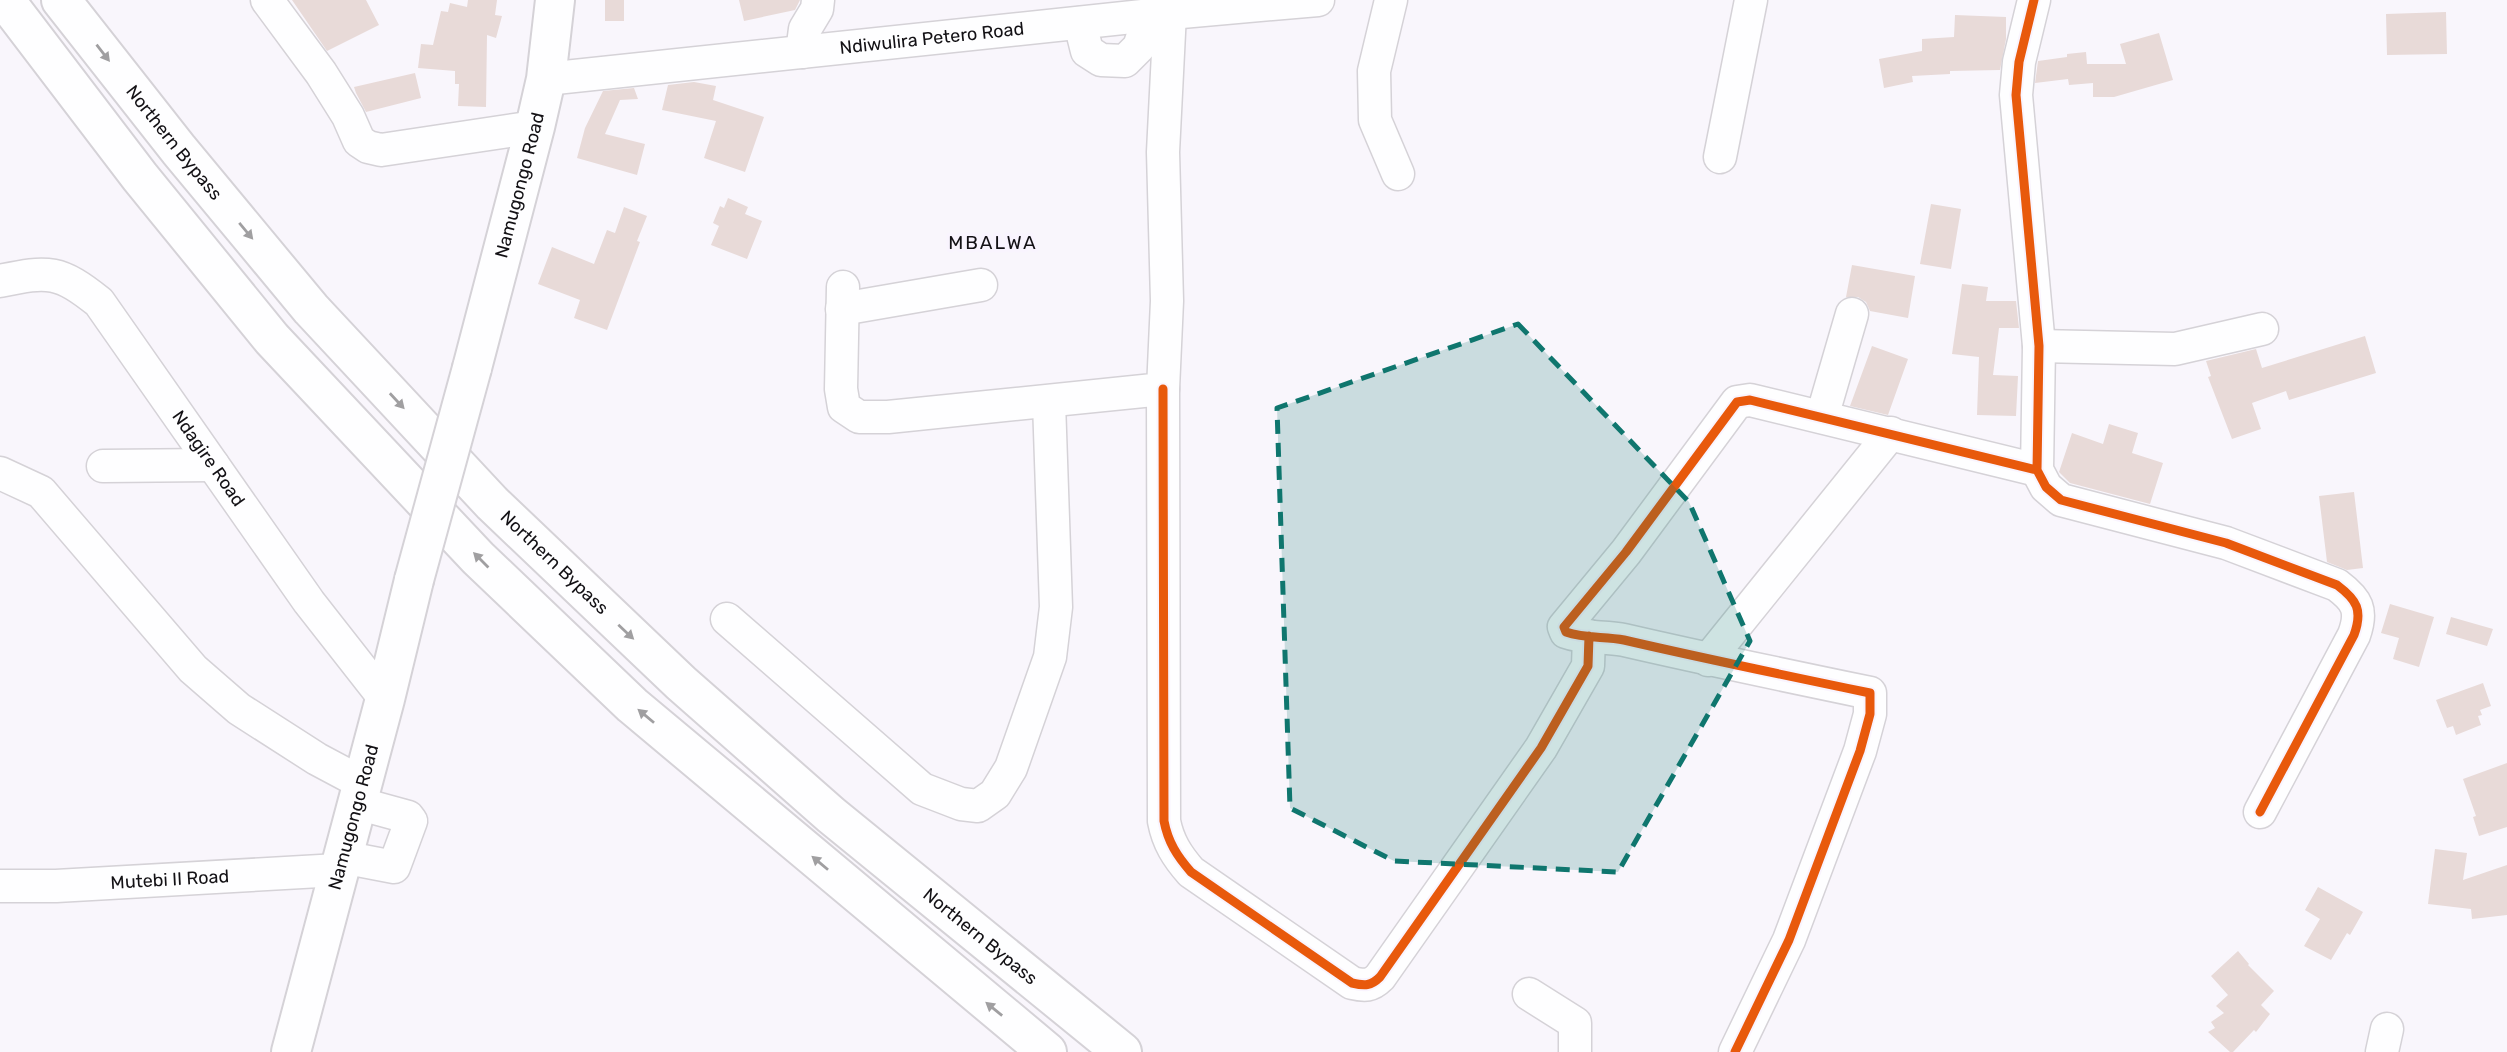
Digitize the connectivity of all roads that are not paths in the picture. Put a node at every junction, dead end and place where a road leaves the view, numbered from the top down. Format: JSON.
{"nodes":[{"id":1,"x":5,"y":0,"type":"edge"},
{"id":2,"x":61,"y":0,"type":"edge"},
{"id":3,"x":267,"y":0,"type":"edge"},
{"id":4,"x":555,"y":0,"type":"edge"},
{"id":5,"x":818,"y":0,"type":"edge"},
{"id":6,"x":1318,"y":0,"type":"edge"},
{"id":7,"x":1391,"y":0,"type":"edge"},
{"id":8,"x":1751,"y":0,"type":"edge"},
{"id":9,"x":2035,"y":0,"type":"edge"},
{"id":10,"x":1164,"y":9,"type":"edge"},
{"id":11,"x":1080,"y":23,"type":"junction"},
{"id":12,"x":802,"y":52,"type":"junction"},
{"id":13,"x":546,"y":79,"type":"junction"},
{"id":14,"x":535,"y":127,"type":"junction"},
{"id":15,"x":1720,"y":157,"type":"dead end"},
{"id":16,"x":1398,"y":174,"type":"dead end"},
{"id":17,"x":0,"y":281,"type":"edge"},
{"id":18,"x":981,"y":285,"type":"dead end"},
{"id":19,"x":1852,"y":314,"type":"dead end"},
{"id":20,"x":2262,"y":328,"type":"dead end"},
{"id":21,"x":2039,"y":346,"type":"junction"},
{"id":22,"x":1163,"y":389,"type":"junction"},
{"id":23,"x":1049,"y":402,"type":"junction"},
{"id":24,"x":1822,"y":417,"type":"junction"},
{"id":25,"x":1891,"y":433,"type":"junction"},
{"id":26,"x":213,"y":465,"type":"junction"},
{"id":27,"x":103,"y":466,"type":"dead end"},
{"id":28,"x":2037,"y":470,"type":"junction"},
{"id":29,"x":0,"y":473,"type":"edge"},
{"id":30,"x":727,"y":619,"type":"dead end"},
{"id":31,"x":1589,"y":636,"type":"junction"},
{"id":32,"x":1708,"y":660,"type":"junction"},
{"id":33,"x":385,"y":698,"type":"junction"},
{"id":34,"x":359,"y":793,"type":"junction"},
{"id":35,"x":2260,"y":812,"type":"dead end"},
{"id":36,"x":340,"y":864,"type":"junction"},
{"id":37,"x":0,"y":886,"type":"edge"},
{"id":38,"x":1529,"y":993,"type":"dead end"},
{"id":39,"x":292,"y":1052,"type":"edge"},
{"id":40,"x":1047,"y":1052,"type":"edge"},
{"id":41,"x":1122,"y":1052,"type":"edge"},
{"id":42,"x":1575,"y":1052,"type":"edge"},
{"id":43,"x":1734,"y":1052,"type":"edge"}],
"edges":[{"from":40,"to":1,"type":"main road","one_way":true},
{"from":2,"to":41,"type":"main road","name":"Northern Bypass","one_way":true},
{"from":3,"to":14,"type":"street"},
{"from":4,"to":13,"type":"main road","name":"Namugongo Road"},
{"from":5,"to":12,"type":"street"},
{"from":6,"to":10,"type":"street","name":"Ndiwulira Petero Road"},
{"from":7,"to":16,"type":"street"},
{"from":8,"to":15,"type":"street"},
{"from":9,"to":21,"type":"street"},
{"from":10,"to":11,"type":"street","name":"Ndiwulira Petero Road"},
{"from":10,"to":11,"type":"street"},
{"from":10,"to":22,"type":"street"},
{"from":11,"to":12,"type":"street","name":"Ndiwulira Petero Road"},
{"from":12,"to":13,"type":"street","name":"Ndiwulira Petero Road"},
{"from":13,"to":14,"type":"main road","name":"Namugongo Road"},
{"from":14,"to":33,"type":"main road","name":"Namugongo Road","bridge":true},
{"from":17,"to":26,"type":"street","name":"Ndagire Road"},
{"from":18,"to":23,"type":"street"},
{"from":19,"to":24,"type":"street"},
{"from":20,"to":21,"type":"street"},
{"from":21,"to":28,"type":"street"},
{"from":22,"to":23,"type":"street"},
{"from":22,"to":31,"type":"street"},
{"from":23,"to":30,"type":"street"},
{"from":24,"to":25,"type":"street"},
{"from":24,"to":31,"type":"street"},
{"from":25,"to":28,"type":"street"},
{"from":25,"to":32,"type":"street"},
{"from":26,"to":27,"type":"street"},
{"from":26,"to":33,"type":"street","name":"Ndagire Road"},
{"from":28,"to":35,"type":"street"},
{"from":29,"to":34,"type":"street"},
{"from":31,"to":32,"type":"street"},
{"from":32,"to":43,"type":"street"},
{"from":33,"to":34,"type":"main road","name":"Namugongo Road"},
{"from":34,"to":36,"type":"main road","name":"Namugongo Road"},
{"from":34,"to":36,"type":"street","name":"Mutebi II Road"},
{"from":36,"to":37,"type":"street","name":"Mutebi II Road"},
{"from":36,"to":39,"type":"main road","name":"Namugongo Road"},
{"from":38,"to":42,"type":"street"}]}
